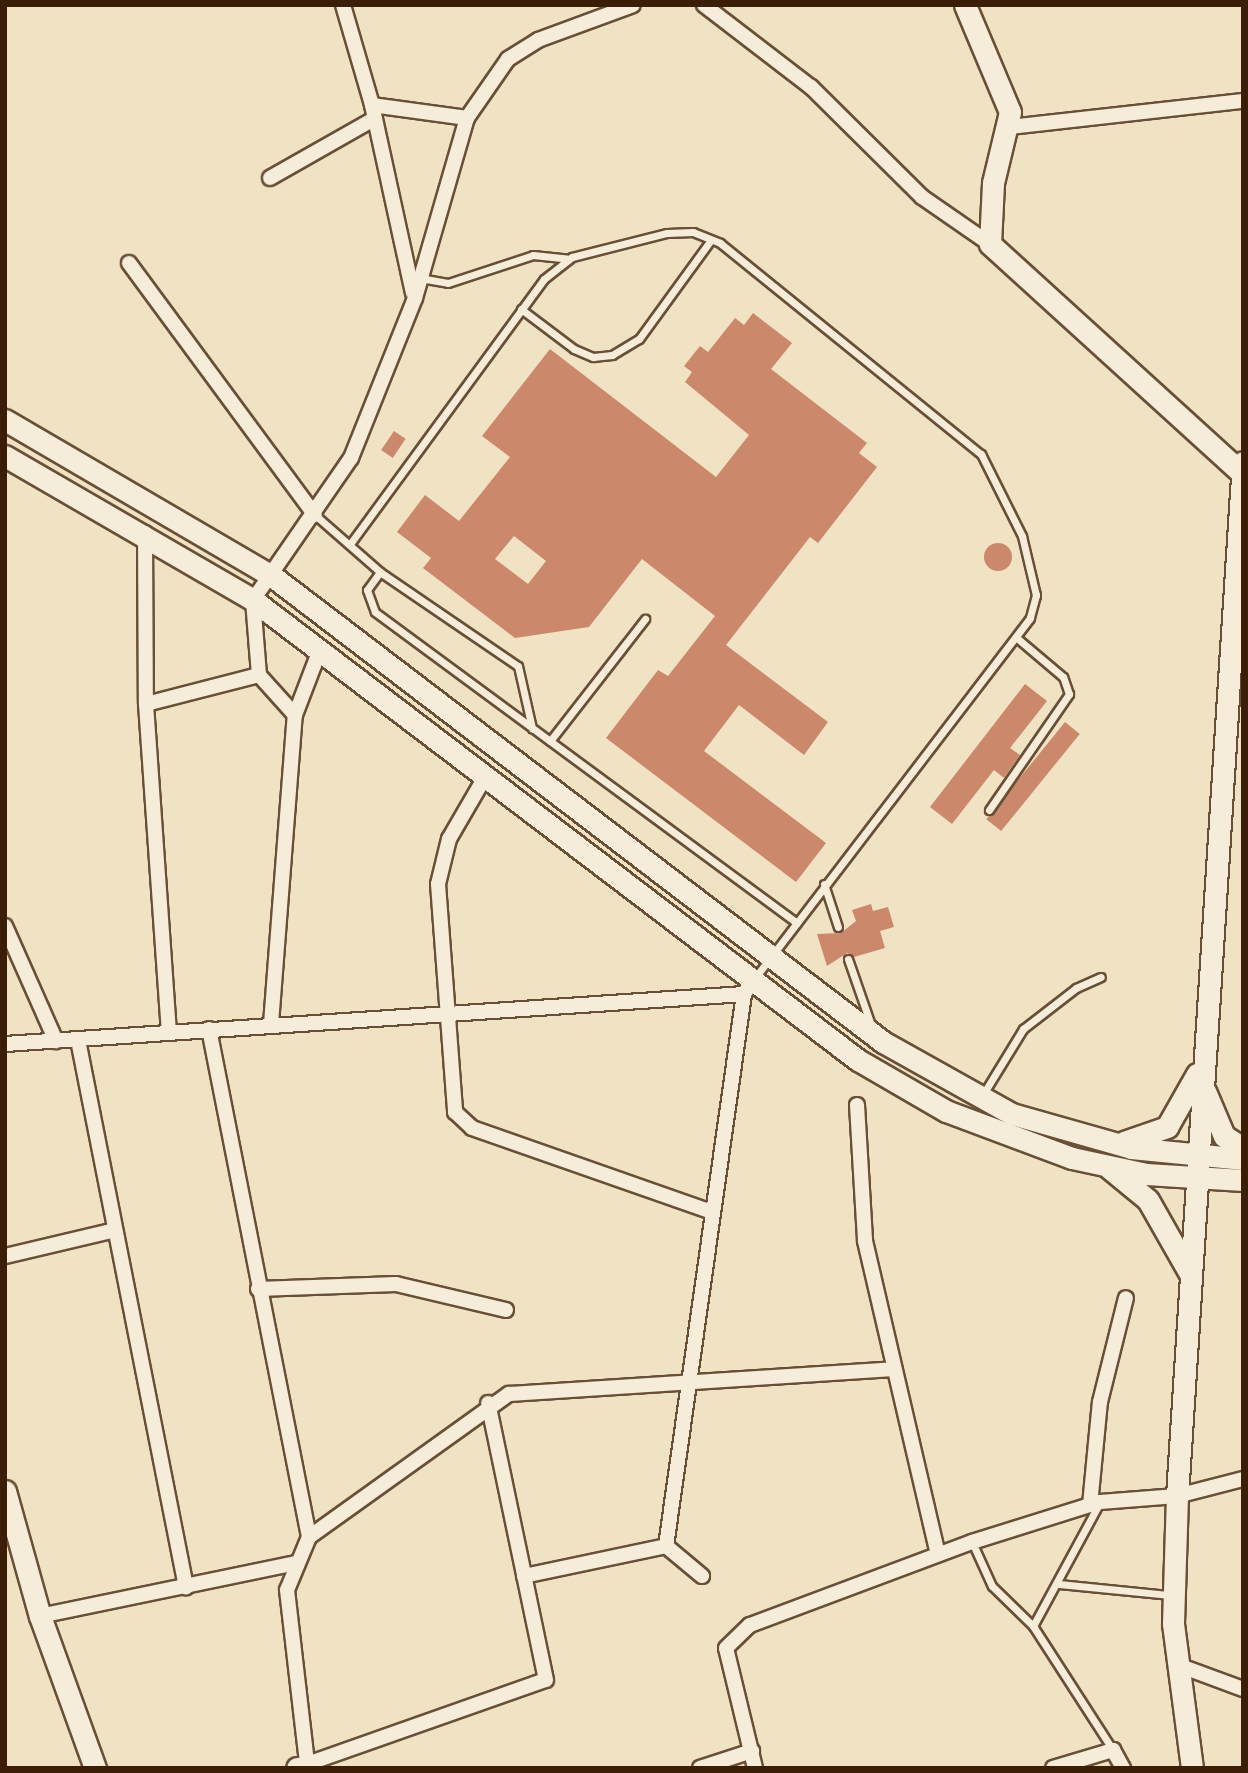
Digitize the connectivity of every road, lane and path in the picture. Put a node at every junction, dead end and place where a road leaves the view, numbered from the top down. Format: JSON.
{"nodes":[{"id":1,"x":343,"y":5,"type":"edge"},
{"id":2,"x":633,"y":5,"type":"edge"},
{"id":3,"x":704,"y":5,"type":"edge"},
{"id":4,"x":965,"y":5,"type":"edge"},
{"id":5,"x":611,"y":9,"type":"edge"},
{"id":6,"x":1243,"y":101,"type":"edge"},
{"id":7,"x":373,"y":112,"type":"junction"},
{"id":8,"x":467,"y":118,"type":"junction"},
{"id":9,"x":1010,"y":127,"type":"junction"},
{"id":10,"x":270,"y":178,"type":"dead end"},
{"id":11,"x":711,"y":240,"type":"junction"},
{"id":12,"x":990,"y":244,"type":"junction"},
{"id":13,"x":569,"y":259,"type":"junction"},
{"id":14,"x":129,"y":263,"type":"dead end"},
{"id":15,"x":420,"y":278,"type":"junction"},
{"id":16,"x":415,"y":298,"type":"junction"},
{"id":17,"x":521,"y":309,"type":"junction"},
{"id":18,"x":5,"y":420,"type":"edge"},
{"id":19,"x":5,"y":456,"type":"edge"},
{"id":20,"x":1242,"y":467,"type":"edge"},
{"id":21,"x":315,"y":515,"type":"junction"},
{"id":22,"x":145,"y":533,"type":"junction"},
{"id":23,"x":350,"y":544,"type":"junction"},
{"id":24,"x":380,"y":572,"type":"junction"},
{"id":25,"x":272,"y":576,"type":"junction"},
{"id":26,"x":253,"y":600,"type":"junction"},
{"id":27,"x":645,"y":619,"type":"dead end"},
{"id":28,"x":1018,"y":639,"type":"junction"},
{"id":29,"x":319,"y":652,"type":"junction"},
{"id":30,"x":259,"y":675,"type":"junction"},
{"id":31,"x":1234,"y":700,"type":"edge"},
{"id":32,"x":146,"y":704,"type":"junction"},
{"id":33,"x":295,"y":715,"type":"junction"},
{"id":34,"x":532,"y":728,"type":"junction"},
{"id":35,"x":550,"y":741,"type":"junction"},
{"id":36,"x":485,"y":777,"type":"junction"},
{"id":37,"x":989,"y":810,"type":"dead end"},
{"id":38,"x":824,"y":884,"type":"junction"},
{"id":39,"x":797,"y":923,"type":"junction"},
{"id":40,"x":5,"y":926,"type":"edge"},
{"id":41,"x":838,"y":927,"type":"dead end"},
{"id":42,"x":772,"y":957,"type":"junction"},
{"id":43,"x":848,"y":959,"type":"dead end"},
{"id":44,"x":1101,"y":977,"type":"dead end"},
{"id":45,"x":748,"y":987,"type":"junction"},
{"id":46,"x":443,"y":1013,"type":"junction"},
{"id":47,"x":271,"y":1024,"type":"junction"},
{"id":48,"x":209,"y":1029,"type":"junction"},
{"id":49,"x":169,"y":1032,"type":"junction"},
{"id":50,"x":875,"y":1036,"type":"junction"},
{"id":51,"x":78,"y":1040,"type":"junction"},
{"id":52,"x":56,"y":1041,"type":"junction"},
{"id":53,"x":5,"y":1044,"type":"edge"},
{"id":54,"x":1202,"y":1070,"type":"junction"},
{"id":55,"x":981,"y":1096,"type":"junction"},
{"id":56,"x":857,"y":1105,"type":"dead end"},
{"id":57,"x":1115,"y":1143,"type":"junction"},
{"id":58,"x":1243,"y":1149,"type":"edge"},
{"id":59,"x":1243,"y":1159,"type":"edge"},
{"id":60,"x":1105,"y":1165,"type":"junction"},
{"id":61,"x":1196,"y":1168,"type":"junction"},
{"id":62,"x":1243,"y":1180,"type":"edge"},
{"id":63,"x":712,"y":1212,"type":"junction"},
{"id":64,"x":111,"y":1231,"type":"junction"},
{"id":65,"x":5,"y":1256,"type":"edge"},
{"id":66,"x":1191,"y":1276,"type":"junction"},
{"id":67,"x":258,"y":1289,"type":"junction"},
{"id":68,"x":1126,"y":1298,"type":"dead end"},
{"id":69,"x":506,"y":1310,"type":"dead end"},
{"id":70,"x":894,"y":1369,"type":"junction"},
{"id":71,"x":686,"y":1378,"type":"junction"},
{"id":72,"x":488,"y":1404,"type":"junction"},
{"id":73,"x":1243,"y":1479,"type":"edge"},
{"id":74,"x":5,"y":1491,"type":"edge"},
{"id":75,"x":1177,"y":1496,"type":"junction"},
{"id":76,"x":1095,"y":1504,"type":"junction"},
{"id":77,"x":309,"y":1537,"type":"junction"},
{"id":78,"x":972,"y":1542,"type":"junction"},
{"id":79,"x":666,"y":1546,"type":"junction"},
{"id":80,"x":13,"y":1548,"type":"edge"},
{"id":81,"x":938,"y":1554,"type":"junction"},
{"id":82,"x":295,"y":1563,"type":"junction"},
{"id":83,"x":524,"y":1576,"type":"junction"},
{"id":84,"x":702,"y":1576,"type":"dead end"},
{"id":85,"x":1059,"y":1584,"type":"junction"},
{"id":86,"x":186,"y":1587,"type":"junction"},
{"id":87,"x":1175,"y":1595,"type":"junction"},
{"id":88,"x":40,"y":1616,"type":"junction"},
{"id":89,"x":1032,"y":1626,"type":"junction"},
{"id":90,"x":1178,"y":1665,"type":"junction"},
{"id":91,"x":1243,"y":1689,"type":"edge"},
{"id":92,"x":1113,"y":1750,"type":"junction"},
{"id":93,"x":752,"y":1751,"type":"junction"},
{"id":94,"x":305,"y":1767,"type":"edge"},
{"id":95,"x":95,"y":1768,"type":"edge"},
{"id":96,"x":700,"y":1768,"type":"edge"},
{"id":97,"x":755,"y":1768,"type":"edge"},
{"id":98,"x":1053,"y":1768,"type":"edge"},
{"id":99,"x":1123,"y":1768,"type":"edge"},
{"id":100,"x":1192,"y":1768,"type":"edge"}],
"edges":[{"from":1,"to":7,"type":"street"},
{"from":2,"to":5,"type":"street"},
{"from":3,"to":12,"type":"street"},
{"from":4,"to":9,"type":"street"},
{"from":5,"to":8,"type":"street"},
{"from":6,"to":9,"type":"street"},
{"from":7,"to":8,"type":"street"},
{"from":7,"to":10,"type":"street"},
{"from":7,"to":16,"type":"street"},
{"from":8,"to":15,"type":"street"},
{"from":9,"to":12,"type":"street"},
{"from":11,"to":13,"type":"lane"},
{"from":11,"to":17,"type":"lane"},
{"from":11,"to":28,"type":"lane"},
{"from":12,"to":20,"type":"street"},
{"from":13,"to":15,"type":"lane"},
{"from":13,"to":17,"type":"lane"},
{"from":14,"to":21,"type":"street"},
{"from":15,"to":16,"type":"street"},
{"from":16,"to":21,"type":"street"},
{"from":17,"to":23,"type":"lane"},
{"from":18,"to":25,"type":"street"},
{"from":19,"to":22,"type":"street"},
{"from":20,"to":31,"type":"street"},
{"from":21,"to":23,"type":"lane"},
{"from":21,"to":25,"type":"street"},
{"from":22,"to":26,"type":"street"},
{"from":22,"to":32,"type":"street"},
{"from":23,"to":24,"type":"lane"},
{"from":24,"to":34,"type":"lane"},
{"from":24,"to":34,"type":"lane"},
{"from":25,"to":26,"type":"street"},
{"from":25,"to":42,"type":"street"},
{"from":26,"to":29,"type":"street"},
{"from":26,"to":30,"type":"street"},
{"from":27,"to":35,"type":"lane"},
{"from":28,"to":37,"type":"lane"},
{"from":28,"to":38,"type":"lane"},
{"from":29,"to":33,"type":"street"},
{"from":29,"to":36,"type":"street"},
{"from":30,"to":32,"type":"street"},
{"from":30,"to":33,"type":"street"},
{"from":31,"to":54,"type":"street"},
{"from":32,"to":49,"type":"street"},
{"from":33,"to":47,"type":"street"},
{"from":34,"to":35,"type":"lane"},
{"from":35,"to":39,"type":"lane"},
{"from":36,"to":45,"type":"street"},
{"from":36,"to":46,"type":"street"},
{"from":38,"to":39,"type":"lane"},
{"from":38,"to":41,"type":"lane"},
{"from":39,"to":42,"type":"lane"},
{"from":40,"to":52,"type":"street"},
{"from":42,"to":45,"type":"lane"},
{"from":42,"to":50,"type":"street"},
{"from":43,"to":50,"type":"lane"},
{"from":44,"to":55,"type":"lane"},
{"from":45,"to":46,"type":"street"},
{"from":45,"to":60,"type":"street"},
{"from":45,"to":63,"type":"street"},
{"from":46,"to":47,"type":"street"},
{"from":46,"to":63,"type":"street"},
{"from":47,"to":48,"type":"street"},
{"from":48,"to":49,"type":"street"},
{"from":48,"to":67,"type":"street"},
{"from":49,"to":51,"type":"street"},
{"from":50,"to":55,"type":"street"},
{"from":51,"to":52,"type":"street"},
{"from":51,"to":64,"type":"street"},
{"from":52,"to":53,"type":"street"},
{"from":54,"to":57,"type":"street"},
{"from":54,"to":58,"type":"street"},
{"from":54,"to":61,"type":"street"},
{"from":55,"to":57,"type":"street"},
{"from":56,"to":70,"type":"street"},
{"from":57,"to":61,"type":"street"},
{"from":59,"to":61,"type":"street"},
{"from":60,"to":61,"type":"street"},
{"from":60,"to":66,"type":"street"},
{"from":61,"to":62,"type":"street"},
{"from":61,"to":66,"type":"street"},
{"from":63,"to":71,"type":"street"},
{"from":64,"to":65,"type":"street"},
{"from":64,"to":86,"type":"street"},
{"from":66,"to":75,"type":"street"},
{"from":67,"to":69,"type":"street"},
{"from":67,"to":77,"type":"street"},
{"from":68,"to":76,"type":"street"},
{"from":70,"to":71,"type":"street"},
{"from":70,"to":81,"type":"street"},
{"from":71,"to":72,"type":"street"},
{"from":71,"to":79,"type":"street"},
{"from":72,"to":77,"type":"street"},
{"from":72,"to":83,"type":"street"},
{"from":73,"to":75,"type":"street"},
{"from":74,"to":80,"type":"street"},
{"from":75,"to":76,"type":"street"},
{"from":75,"to":87,"type":"street"},
{"from":76,"to":78,"type":"street"},
{"from":76,"to":85,"type":"lane"},
{"from":77,"to":82,"type":"street"},
{"from":78,"to":81,"type":"street"},
{"from":78,"to":89,"type":"lane"},
{"from":79,"to":83,"type":"street"},
{"from":79,"to":84,"type":"street"},
{"from":80,"to":88,"type":"street"},
{"from":81,"to":93,"type":"street"},
{"from":82,"to":86,"type":"street"},
{"from":82,"to":94,"type":"street"},
{"from":83,"to":94,"type":"street"},
{"from":85,"to":87,"type":"lane"},
{"from":85,"to":89,"type":"lane"},
{"from":86,"to":88,"type":"street"},
{"from":87,"to":90,"type":"street"},
{"from":88,"to":95,"type":"street"},
{"from":89,"to":92,"type":"lane"},
{"from":90,"to":91,"type":"street"},
{"from":90,"to":100,"type":"street"},
{"from":92,"to":98,"type":"street"},
{"from":92,"to":99,"type":"street"},
{"from":93,"to":96,"type":"street"},
{"from":93,"to":97,"type":"street"}]}
